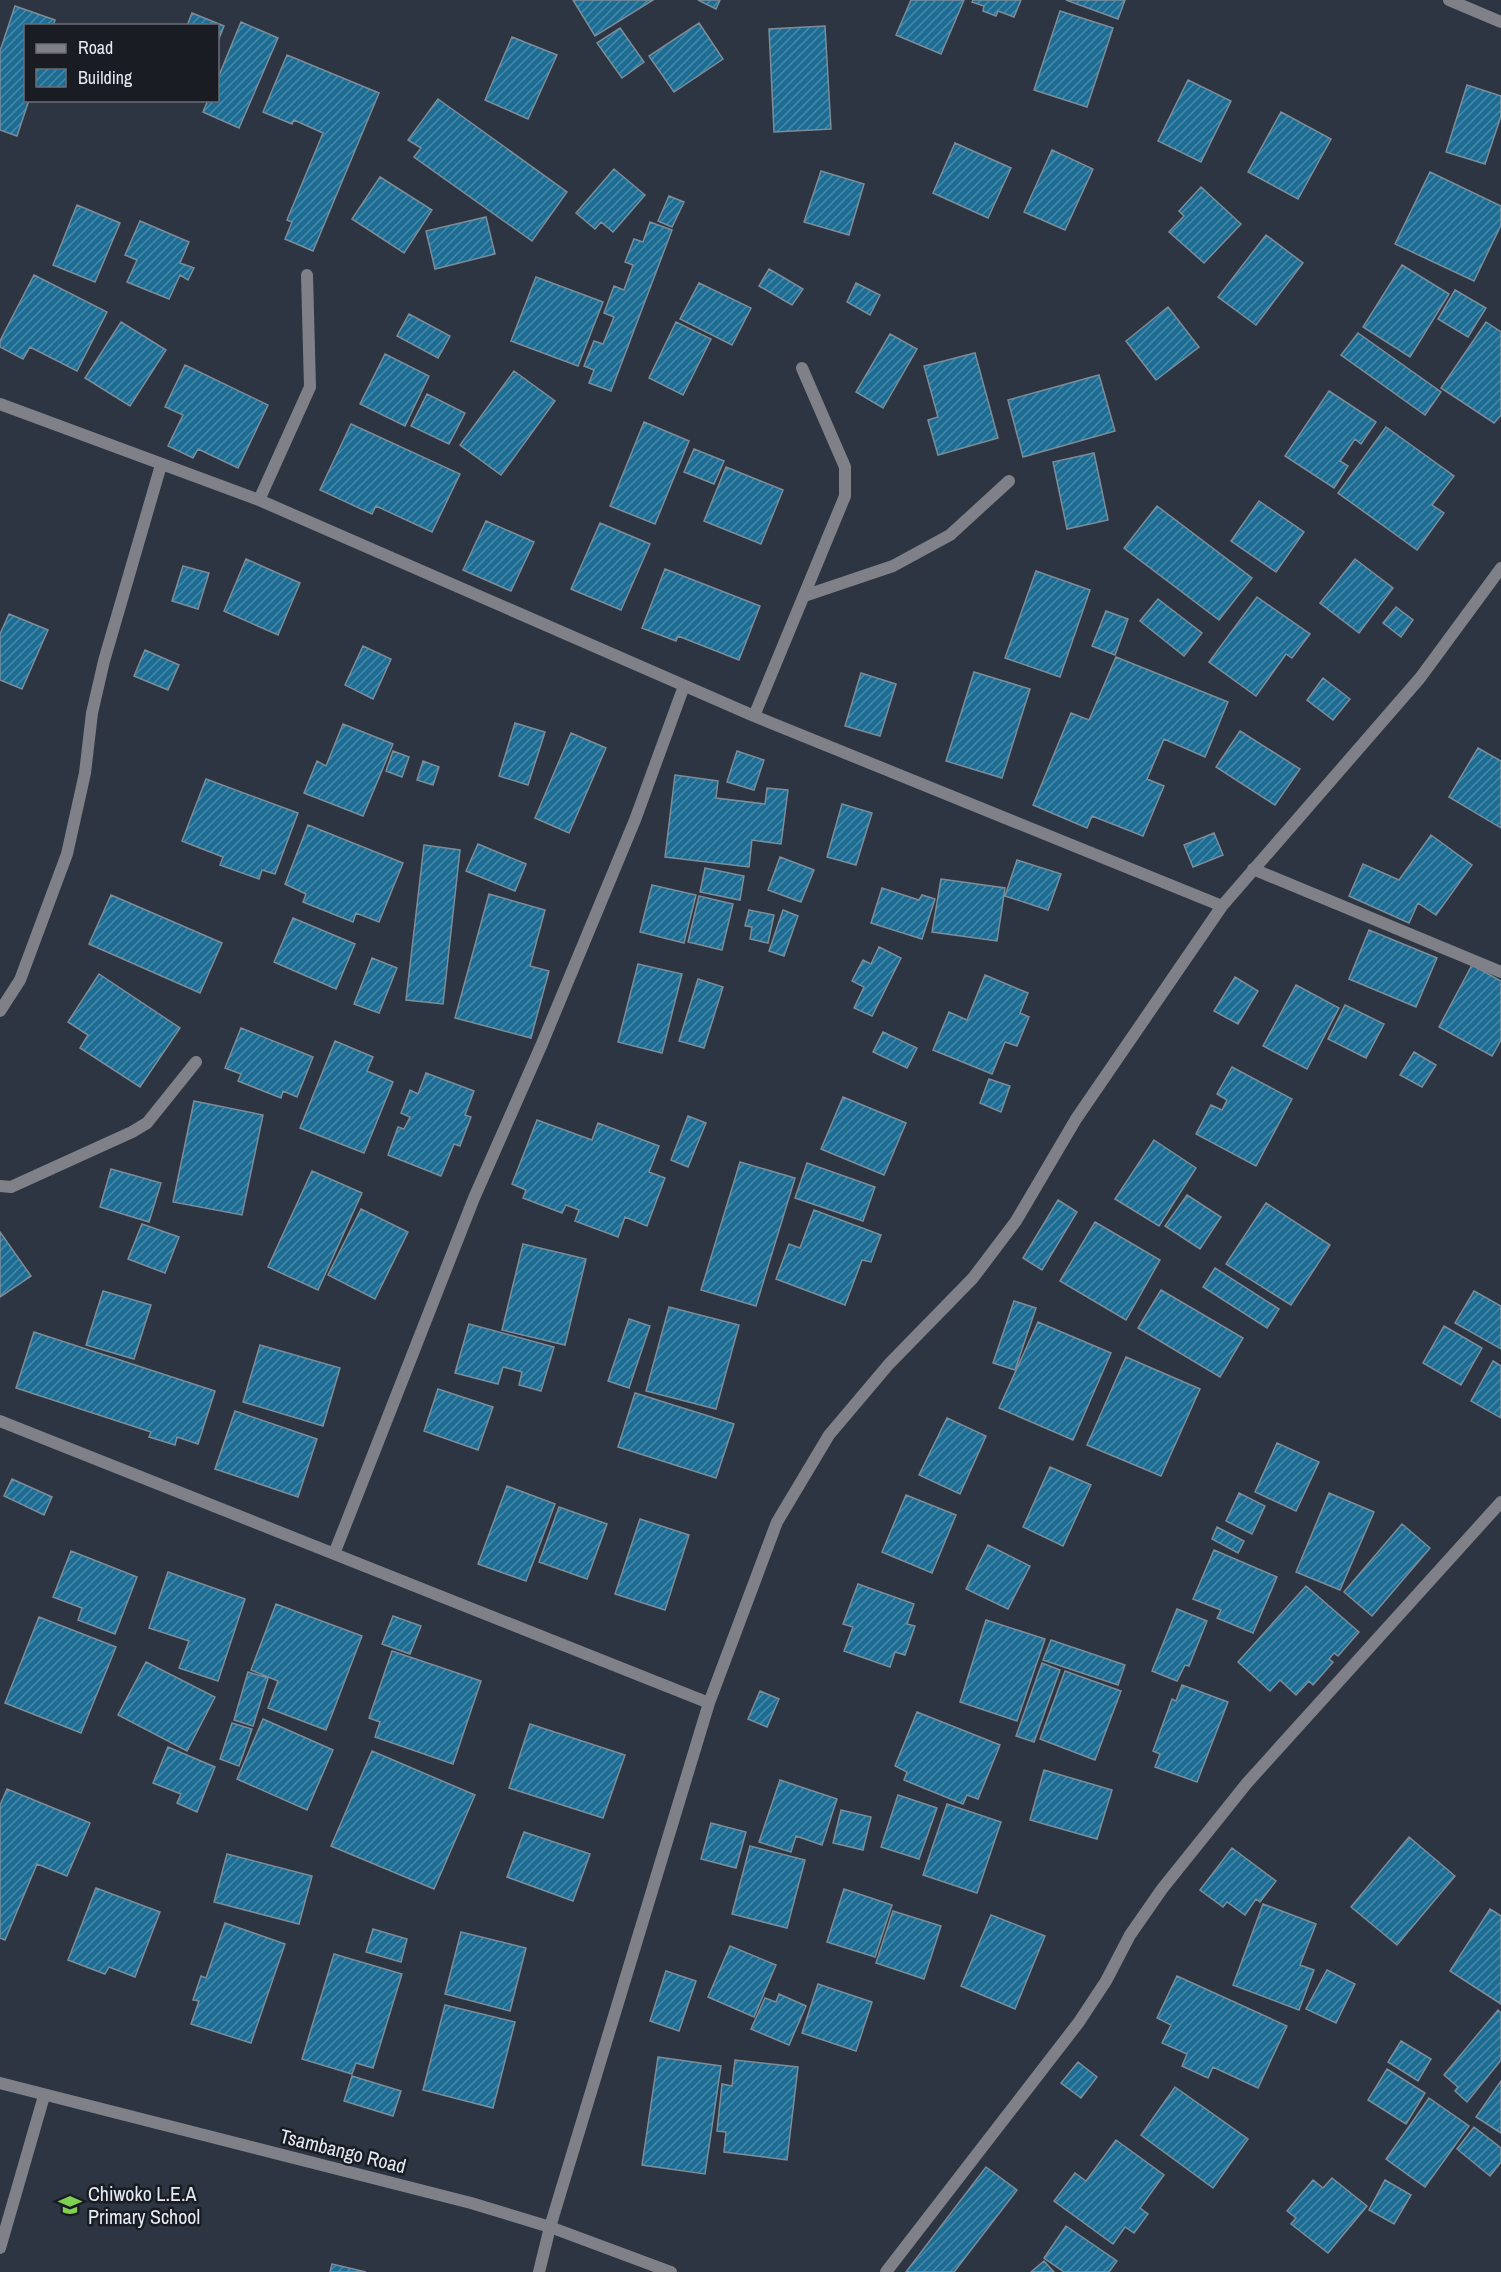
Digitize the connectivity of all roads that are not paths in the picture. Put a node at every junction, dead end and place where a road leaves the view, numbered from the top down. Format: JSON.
{"nodes":[{"id":1,"x":1449,"y":0,"type":"edge"},
{"id":2,"x":1501,"y":22,"type":"edge"},
{"id":3,"x":307,"y":274,"type":"dead end"},
{"id":4,"x":802,"y":368,"type":"dead end"},
{"id":5,"x":0,"y":404,"type":"edge"},
{"id":6,"x":161,"y":465,"type":"junction"},
{"id":7,"x":1008,"y":481,"type":"dead end"},
{"id":8,"x":259,"y":500,"type":"junction"},
{"id":9,"x":1501,"y":568,"type":"edge"},
{"id":10,"x":804,"y":596,"type":"junction"},
{"id":11,"x":684,"y":686,"type":"junction"},
{"id":12,"x":754,"y":716,"type":"junction"},
{"id":13,"x":1253,"y":869,"type":"junction"},
{"id":14,"x":1222,"y":906,"type":"junction"},
{"id":15,"x":1501,"y":972,"type":"edge"},
{"id":16,"x":0,"y":1011,"type":"edge"},
{"id":17,"x":196,"y":1062,"type":"dead end"},
{"id":18,"x":0,"y":1186,"type":"edge"},
{"id":19,"x":0,"y":1421,"type":"edge"},
{"id":20,"x":1501,"y":1503,"type":"edge"},
{"id":21,"x":334,"y":1554,"type":"junction"},
{"id":22,"x":709,"y":1703,"type":"junction"},
{"id":23,"x":0,"y":2083,"type":"edge"},
{"id":24,"x":44,"y":2096,"type":"junction"},
{"id":25,"x":550,"y":2227,"type":"junction"},
{"id":26,"x":0,"y":2248,"type":"edge"},
{"id":27,"x":539,"y":2272,"type":"edge"},
{"id":28,"x":671,"y":2272,"type":"edge"},
{"id":29,"x":886,"y":2272,"type":"edge"}],
"edges":[{"from":1,"to":2,"type":"street"},
{"from":3,"to":8,"type":"street"},
{"from":4,"to":10,"type":"street"},
{"from":5,"to":6,"type":"street"},
{"from":6,"to":8,"type":"street"},
{"from":6,"to":16,"type":"street"},
{"from":7,"to":10,"type":"street"},
{"from":8,"to":11,"type":"street"},
{"from":9,"to":13,"type":"street"},
{"from":10,"to":12,"type":"street"},
{"from":11,"to":12,"type":"street"},
{"from":11,"to":21,"type":"street"},
{"from":12,"to":14,"type":"street"},
{"from":13,"to":14,"type":"street"},
{"from":13,"to":15,"type":"street"},
{"from":14,"to":22,"type":"street"},
{"from":17,"to":18,"type":"street"},
{"from":19,"to":21,"type":"street"},
{"from":20,"to":29,"type":"street"},
{"from":21,"to":22,"type":"street"},
{"from":22,"to":25,"type":"street"},
{"from":23,"to":24,"type":"street","name":"Tsambango Road"},
{"from":24,"to":25,"type":"street","name":"Tsambango Road"},
{"from":24,"to":26,"type":"street"},
{"from":25,"to":27,"type":"street"},
{"from":25,"to":28,"type":"street","name":"Tsambango Road"}]}
